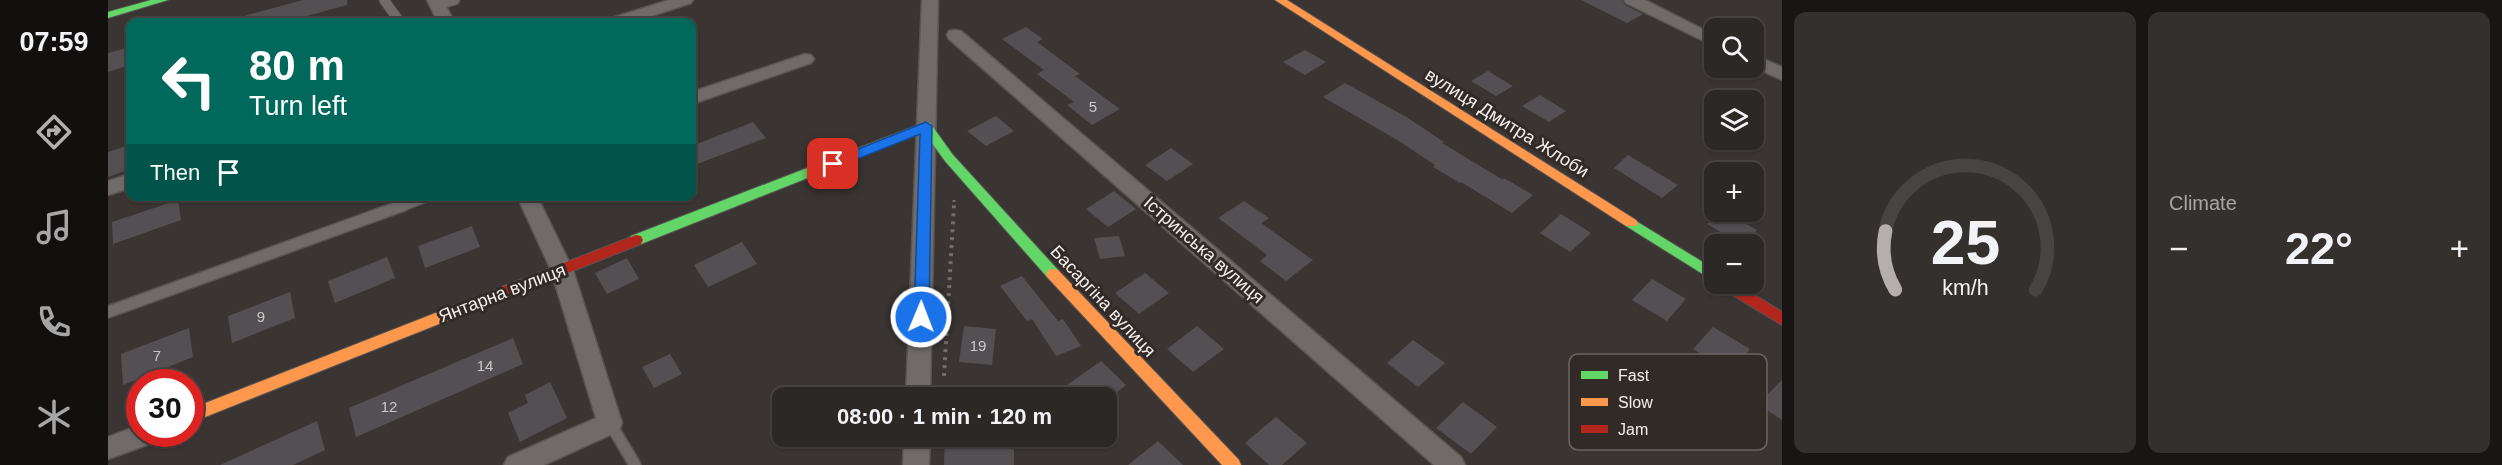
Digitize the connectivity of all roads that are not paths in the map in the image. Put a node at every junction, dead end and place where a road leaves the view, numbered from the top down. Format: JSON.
{"nodes":[{"id":1,"x":163,"y":0,"type":"edge"},
{"id":2,"x":384,"y":0,"type":"edge"},
{"id":3,"x":455,"y":0,"type":"edge"},
{"id":4,"x":685,"y":0,"type":"edge"},
{"id":5,"x":930,"y":0,"type":"edge"},
{"id":6,"x":1280,"y":0,"type":"edge"},
{"id":7,"x":1632,"y":0,"type":"edge"},
{"id":8,"x":437,"y":2,"type":"edge"},
{"id":9,"x":108,"y":15,"type":"edge"},
{"id":10,"x":397,"y":18,"type":"edge"},
{"id":11,"x":444,"y":18,"type":"edge"},
{"id":12,"x":630,"y":18,"type":"edge"},
{"id":13,"x":955,"y":35,"type":"dead end"},
{"id":14,"x":1704,"y":35,"type":"edge"},
{"id":15,"x":805,"y":59,"type":"dead end"},
{"id":16,"x":1764,"y":65,"type":"edge"},
{"id":17,"x":1782,"y":74,"type":"edge"},
{"id":18,"x":696,"y":97,"type":"edge"},
{"id":19,"x":926,"y":126,"type":"junction"},
{"id":20,"x":126,"y":182,"type":"edge"},
{"id":21,"x":108,"y":188,"type":"edge"},
{"id":22,"x":416,"y":201,"type":"edge"},
{"id":23,"x":529,"y":201,"type":"edge"},
{"id":24,"x":562,"y":270,"type":"junction"},
{"id":25,"x":1704,"y":270,"type":"edge"},
{"id":26,"x":1742,"y":294,"type":"edge"},
{"id":27,"x":108,"y":312,"type":"edge"},
{"id":28,"x":1782,"y":319,"type":"edge"},
{"id":29,"x":918,"y":387,"type":"edge"},
{"id":30,"x":204,"y":411,"type":"edge"},
{"id":31,"x":610,"y":423,"type":"junction"},
{"id":32,"x":126,"y":441,"type":"edge"},
{"id":33,"x":917,"y":447,"type":"edge"},
{"id":34,"x":108,"y":448,"type":"edge"},
{"id":35,"x":517,"y":465,"type":"edge"},
{"id":36,"x":635,"y":465,"type":"edge"},
{"id":37,"x":916,"y":465,"type":"edge"},
{"id":38,"x":1233,"y":465,"type":"edge"},
{"id":39,"x":1452,"y":465,"type":"edge"}],
"edges":[{"from":1,"to":9,"type":"street"},
{"from":2,"to":10,"type":"lane"},
{"from":3,"to":8,"type":"lane"},
{"from":4,"to":12,"type":"street"},
{"from":5,"to":19,"type":"street"},
{"from":6,"to":25,"type":"street","name":"вулиця Дмитра Жлоби"},
{"from":7,"to":14,"type":"street"},
{"from":8,"to":11,"type":"street"},
{"from":13,"to":39,"type":"street","name":"Істринська вулиця"},
{"from":15,"to":18,"type":"street"},
{"from":16,"to":17,"type":"street"},
{"from":19,"to":24,"type":"street","name":"Янтарна вулиця"},
{"from":19,"to":29,"type":"street"},
{"from":19,"to":38,"type":"street","name":"Басаргіна вулиця"},
{"from":20,"to":21,"type":"street"},
{"from":22,"to":27,"type":"lane"},
{"from":23,"to":24,"type":"street"},
{"from":24,"to":30,"type":"street","name":"Янтарна вулиця"},
{"from":24,"to":31,"type":"street"},
{"from":26,"to":28,"type":"street"},
{"from":31,"to":35,"type":"street"},
{"from":31,"to":36,"type":"lane"},
{"from":32,"to":34,"type":"street"},
{"from":33,"to":37,"type":"street"}]}
